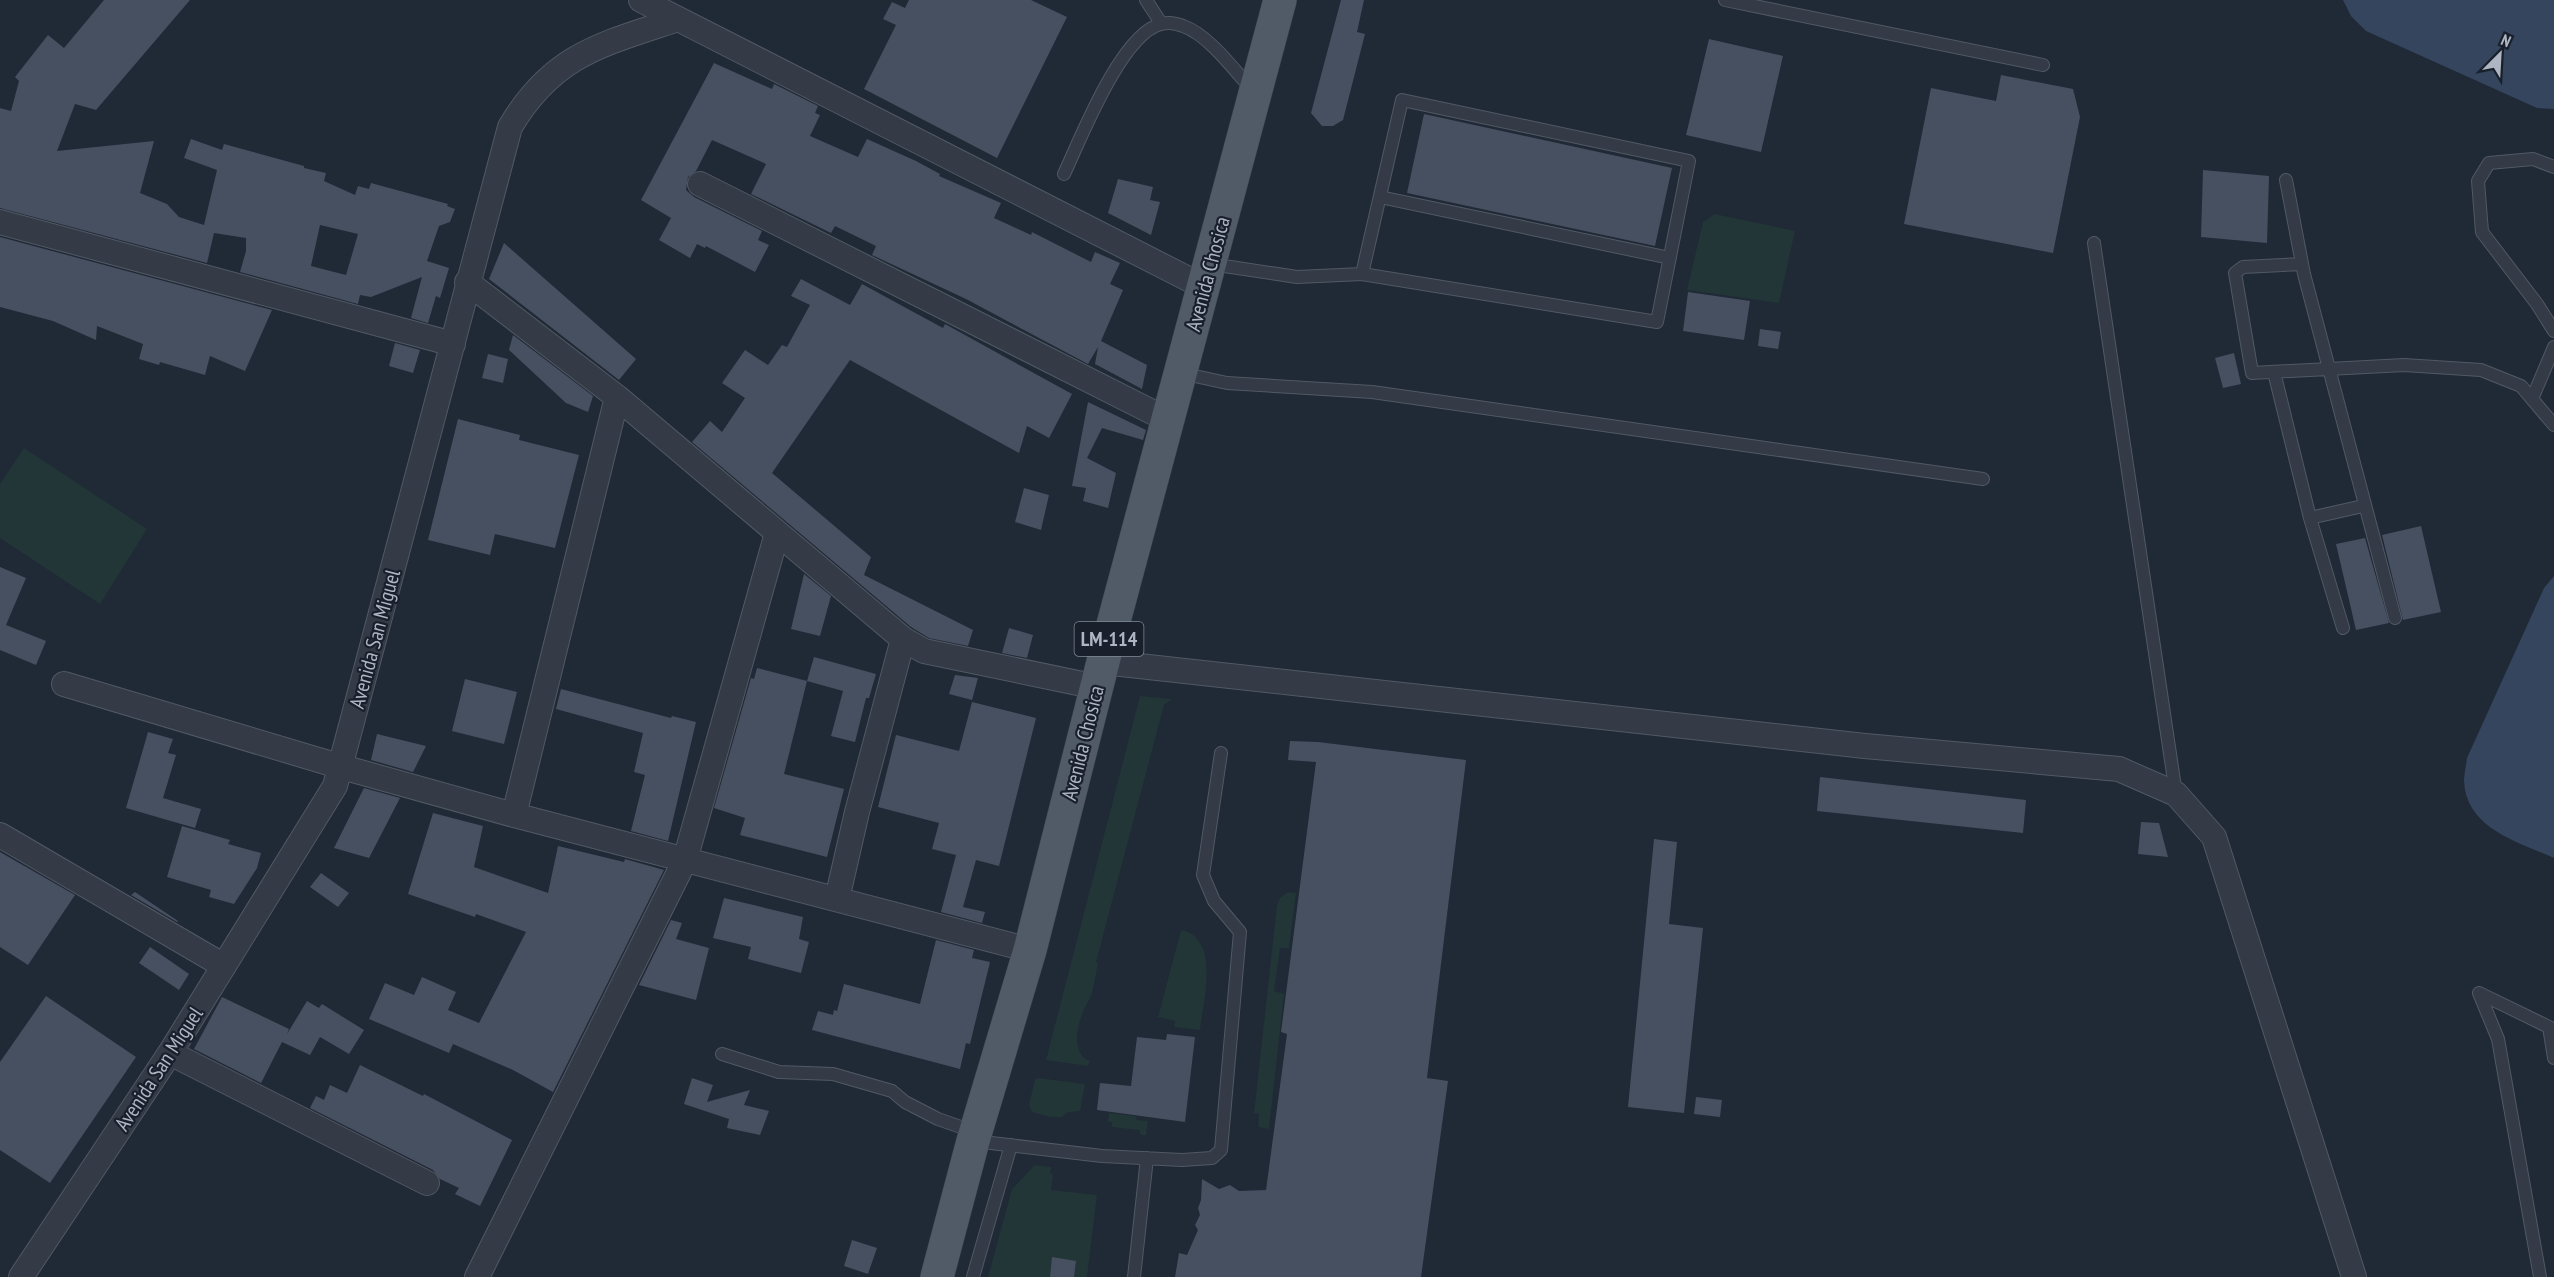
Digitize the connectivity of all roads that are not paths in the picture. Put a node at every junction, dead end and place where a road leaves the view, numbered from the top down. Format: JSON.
{"nodes":[{"id":1,"x":641,"y":0,"type":"edge"},
{"id":2,"x":1146,"y":0,"type":"edge"},
{"id":3,"x":1281,"y":0,"type":"edge"},
{"id":4,"x":1725,"y":0,"type":"edge"},
{"id":5,"x":678,"y":18,"type":"junction"},
{"id":6,"x":1161,"y":23,"type":"junction"},
{"id":7,"x":2043,"y":65,"type":"dead end"},
{"id":8,"x":1256,"y":94,"type":"junction"},
{"id":9,"x":2554,"y":167,"type":"edge"},
{"id":10,"x":1064,"y":174,"type":"dead end"},
{"id":11,"x":2286,"y":180,"type":"dead end"},
{"id":12,"x":699,"y":183,"type":"dead end"},
{"id":13,"x":1380,"y":197,"type":"junction"},
{"id":14,"x":0,"y":222,"type":"edge"},
{"id":15,"x":2094,"y":243,"type":"dead end"},
{"id":16,"x":1670,"y":258,"type":"junction"},
{"id":17,"x":2302,"y":264,"type":"junction"},
{"id":18,"x":1362,"y":274,"type":"junction"},
{"id":19,"x":1208,"y":275,"type":"junction"},
{"id":20,"x":467,"y":282,"type":"junction"},
{"id":21,"x":2554,"y":331,"type":"edge"},
{"id":22,"x":453,"y":344,"type":"junction"},
{"id":23,"x":2554,"y":346,"type":"edge"},
{"id":24,"x":2329,"y":369,"type":"junction"},
{"id":25,"x":2274,"y":372,"type":"junction"},
{"id":26,"x":1181,"y":373,"type":"junction"},
{"id":27,"x":617,"y":397,"type":"junction"},
{"id":28,"x":2532,"y":399,"type":"junction"},
{"id":29,"x":1168,"y":420,"type":"junction"},
{"id":30,"x":2554,"y":425,"type":"edge"},
{"id":31,"x":1983,"y":479,"type":"dead end"},
{"id":32,"x":2363,"y":506,"type":"junction"},
{"id":33,"x":2310,"y":518,"type":"junction"},
{"id":34,"x":777,"y":533,"type":"junction"},
{"id":35,"x":2395,"y":618,"type":"dead end"},
{"id":36,"x":2343,"y":628,"type":"dead end"},
{"id":37,"x":903,"y":639,"type":"junction"},
{"id":38,"x":1100,"y":674,"type":"junction"},
{"id":39,"x":64,"y":684,"type":"dead end"},
{"id":40,"x":1221,"y":753,"type":"dead end"},
{"id":41,"x":342,"y":767,"type":"junction"},
{"id":42,"x":2176,"y":794,"type":"junction"},
{"id":43,"x":514,"y":815,"type":"junction"},
{"id":44,"x":0,"y":835,"type":"edge"},
{"id":45,"x":685,"y":860,"type":"junction"},
{"id":46,"x":837,"y":899,"type":"junction"},
{"id":47,"x":1030,"y":950,"type":"junction"},
{"id":48,"x":224,"y":966,"type":"junction"},
{"id":49,"x":170,"y":1053,"type":"junction"},
{"id":50,"x":722,"y":1054,"type":"dead end"},
{"id":51,"x":2554,"y":1058,"type":"edge"},
{"id":52,"x":974,"y":1137,"type":"junction"},
{"id":53,"x":1011,"y":1145,"type":"junction"},
{"id":54,"x":1147,"y":1158,"type":"junction"},
{"id":55,"x":427,"y":1183,"type":"dead end"},
{"id":56,"x":21,"y":1277,"type":"edge"},
{"id":57,"x":477,"y":1277,"type":"edge"},
{"id":58,"x":937,"y":1277,"type":"edge"},
{"id":59,"x":973,"y":1277,"type":"edge"},
{"id":60,"x":1134,"y":1277,"type":"edge"},
{"id":61,"x":2354,"y":1277,"type":"edge"},
{"id":62,"x":2540,"y":1277,"type":"edge"}],
"edges":[{"from":1,"to":5,"type":"street"},
{"from":2,"to":6,"type":"lane"},
{"from":3,"to":8,"type":"main road","name":"Avenida Chosica","number":"LM-114"},
{"from":4,"to":7,"type":"lane"},
{"from":5,"to":19,"type":"street"},
{"from":5,"to":20,"type":"street","name":"Avenida San Miguel"},
{"from":6,"to":8,"type":"lane"},
{"from":6,"to":10,"type":"lane"},
{"from":8,"to":19,"type":"main road","name":"Avenida Chosica","number":"LM-114"},
{"from":9,"to":21,"type":"lane"},
{"from":11,"to":17,"type":"lane"},
{"from":12,"to":29,"type":"street"},
{"from":13,"to":16,"type":"lane"},
{"from":13,"to":16,"type":"lane"},
{"from":13,"to":18,"type":"lane"},
{"from":14,"to":22,"type":"street"},
{"from":15,"to":42,"type":"lane"},
{"from":16,"to":18,"type":"lane"},
{"from":17,"to":24,"type":"lane"},
{"from":17,"to":25,"type":"lane"},
{"from":18,"to":19,"type":"lane"},
{"from":19,"to":26,"type":"main road","name":"Avenida Chosica","number":"LM-114"},
{"from":20,"to":22,"type":"street","name":"Avenida San Miguel"},
{"from":20,"to":27,"type":"street"},
{"from":22,"to":41,"type":"street","name":"Avenida San Miguel"},
{"from":23,"to":28,"type":"lane"},
{"from":24,"to":25,"type":"lane"},
{"from":24,"to":28,"type":"lane"},
{"from":24,"to":32,"type":"lane"},
{"from":25,"to":33,"type":"lane"},
{"from":26,"to":29,"type":"main road","name":"Avenida Chosica","number":"LM-114"},
{"from":26,"to":31,"type":"lane"},
{"from":27,"to":34,"type":"street"},
{"from":27,"to":43,"type":"street"},
{"from":28,"to":30,"type":"lane"},
{"from":29,"to":38,"type":"main road","name":"Avenida Chosica","number":"LM-114"},
{"from":32,"to":33,"type":"lane"},
{"from":32,"to":35,"type":"lane"},
{"from":33,"to":36,"type":"lane"},
{"from":34,"to":37,"type":"street"},
{"from":34,"to":45,"type":"street"},
{"from":37,"to":38,"type":"street"},
{"from":37,"to":46,"type":"street"},
{"from":38,"to":42,"type":"street"},
{"from":38,"to":47,"type":"main road","name":"Avenida Chosica","number":"LM-114"},
{"from":39,"to":41,"type":"street"},
{"from":40,"to":54,"type":"lane"},
{"from":41,"to":43,"type":"street"},
{"from":41,"to":48,"type":"street","name":"Avenida San Miguel"},
{"from":42,"to":61,"type":"street"},
{"from":43,"to":45,"type":"street"},
{"from":44,"to":48,"type":"street"},
{"from":45,"to":46,"type":"street"},
{"from":45,"to":57,"type":"street"},
{"from":46,"to":47,"type":"street"},
{"from":47,"to":52,"type":"main road","name":"Avenida Chosica","number":"LM-114"},
{"from":48,"to":49,"type":"street","name":"Avenida San Miguel"},
{"from":49,"to":55,"type":"street"},
{"from":49,"to":56,"type":"street","name":"Avenida San Miguel"},
{"from":50,"to":52,"type":"lane"},
{"from":51,"to":62,"type":"lane"},
{"from":52,"to":53,"type":"lane"},
{"from":52,"to":58,"type":"main road","name":"Avenida Chosica","number":"LM-114"},
{"from":53,"to":54,"type":"lane"},
{"from":53,"to":59,"type":"lane"},
{"from":54,"to":60,"type":"lane"}]}
